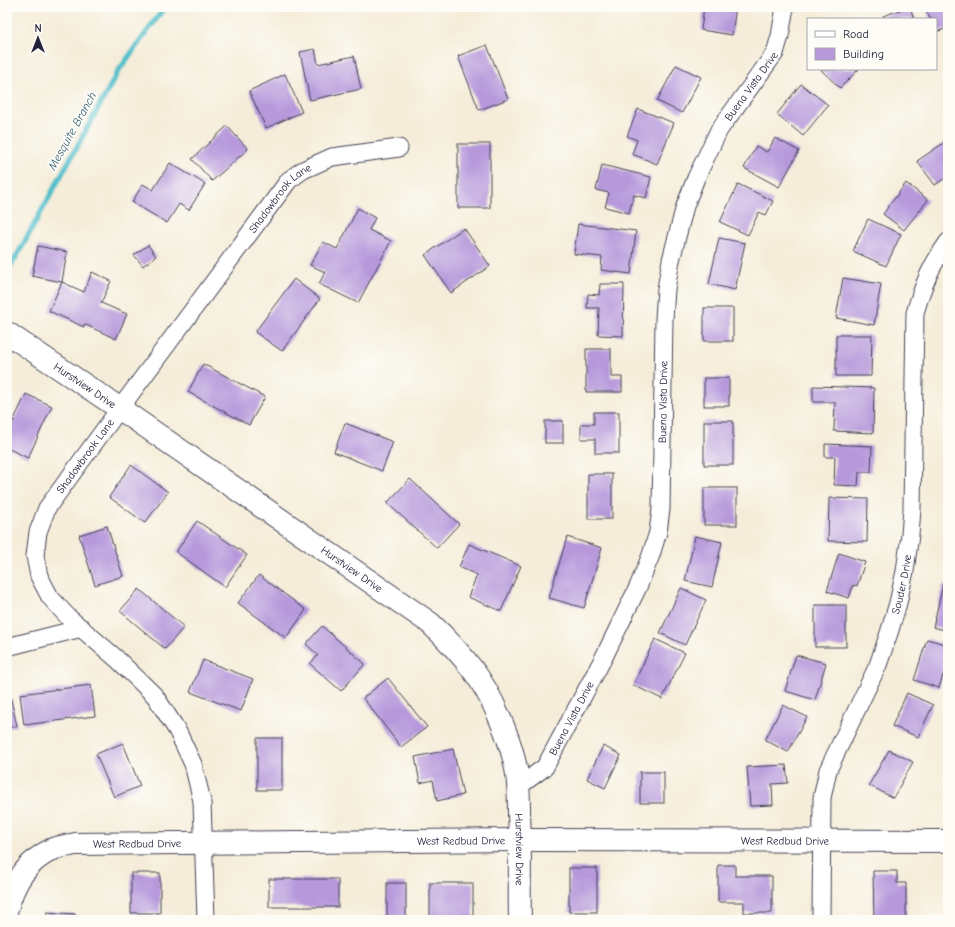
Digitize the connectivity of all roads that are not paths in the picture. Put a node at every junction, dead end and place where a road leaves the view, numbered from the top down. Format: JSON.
{"nodes":[{"id":1,"x":785,"y":7,"type":"edge"},
{"id":2,"x":400,"y":148,"type":"dead end"},
{"id":3,"x":948,"y":242,"type":"edge"},
{"id":4,"x":7,"y":333,"type":"edge"},
{"id":5,"x":119,"y":408,"type":"junction"},
{"id":6,"x":82,"y":628,"type":"junction"},
{"id":7,"x":7,"y":647,"type":"edge"},
{"id":8,"x":518,"y":787,"type":"junction"},
{"id":9,"x":520,"y":840,"type":"junction"},
{"id":10,"x":821,"y":841,"type":"junction"},
{"id":11,"x":948,"y":841,"type":"edge"},
{"id":12,"x":204,"y":843,"type":"junction"},
{"id":13,"x":7,"y":909,"type":"edge"},
{"id":14,"x":206,"y":920,"type":"edge"},
{"id":15,"x":520,"y":920,"type":"edge"},
{"id":16,"x":821,"y":920,"type":"edge"}],
"edges":[{"from":1,"to":8,"type":"street","name":"Buena Vista Drive"},
{"from":2,"to":5,"type":"street","name":"Shadowbrook Lane"},
{"from":3,"to":10,"type":"street","name":"Souder Drive"},
{"from":4,"to":5,"type":"street","name":"Hurstview Drive"},
{"from":5,"to":6,"type":"street","name":"Shadowbrook Lane"},
{"from":5,"to":8,"type":"street","name":"Hurstview Drive"},
{"from":6,"to":7,"type":"street"},
{"from":6,"to":12,"type":"street","name":"Shadowbrook Lane"},
{"from":8,"to":9,"type":"street","name":"Hurstview Drive"},
{"from":9,"to":10,"type":"street","name":"West Redbud Drive"},
{"from":9,"to":12,"type":"street","name":"West Redbud Drive"},
{"from":9,"to":15,"type":"street","name":"Hurstview Drive"},
{"from":10,"to":11,"type":"street","name":"West Redbud Drive"},
{"from":10,"to":16,"type":"street","name":"Souder Drive"},
{"from":12,"to":13,"type":"street","name":"West Redbud Drive"},
{"from":12,"to":14,"type":"street","name":"Shadowbrook Lane"}]}
